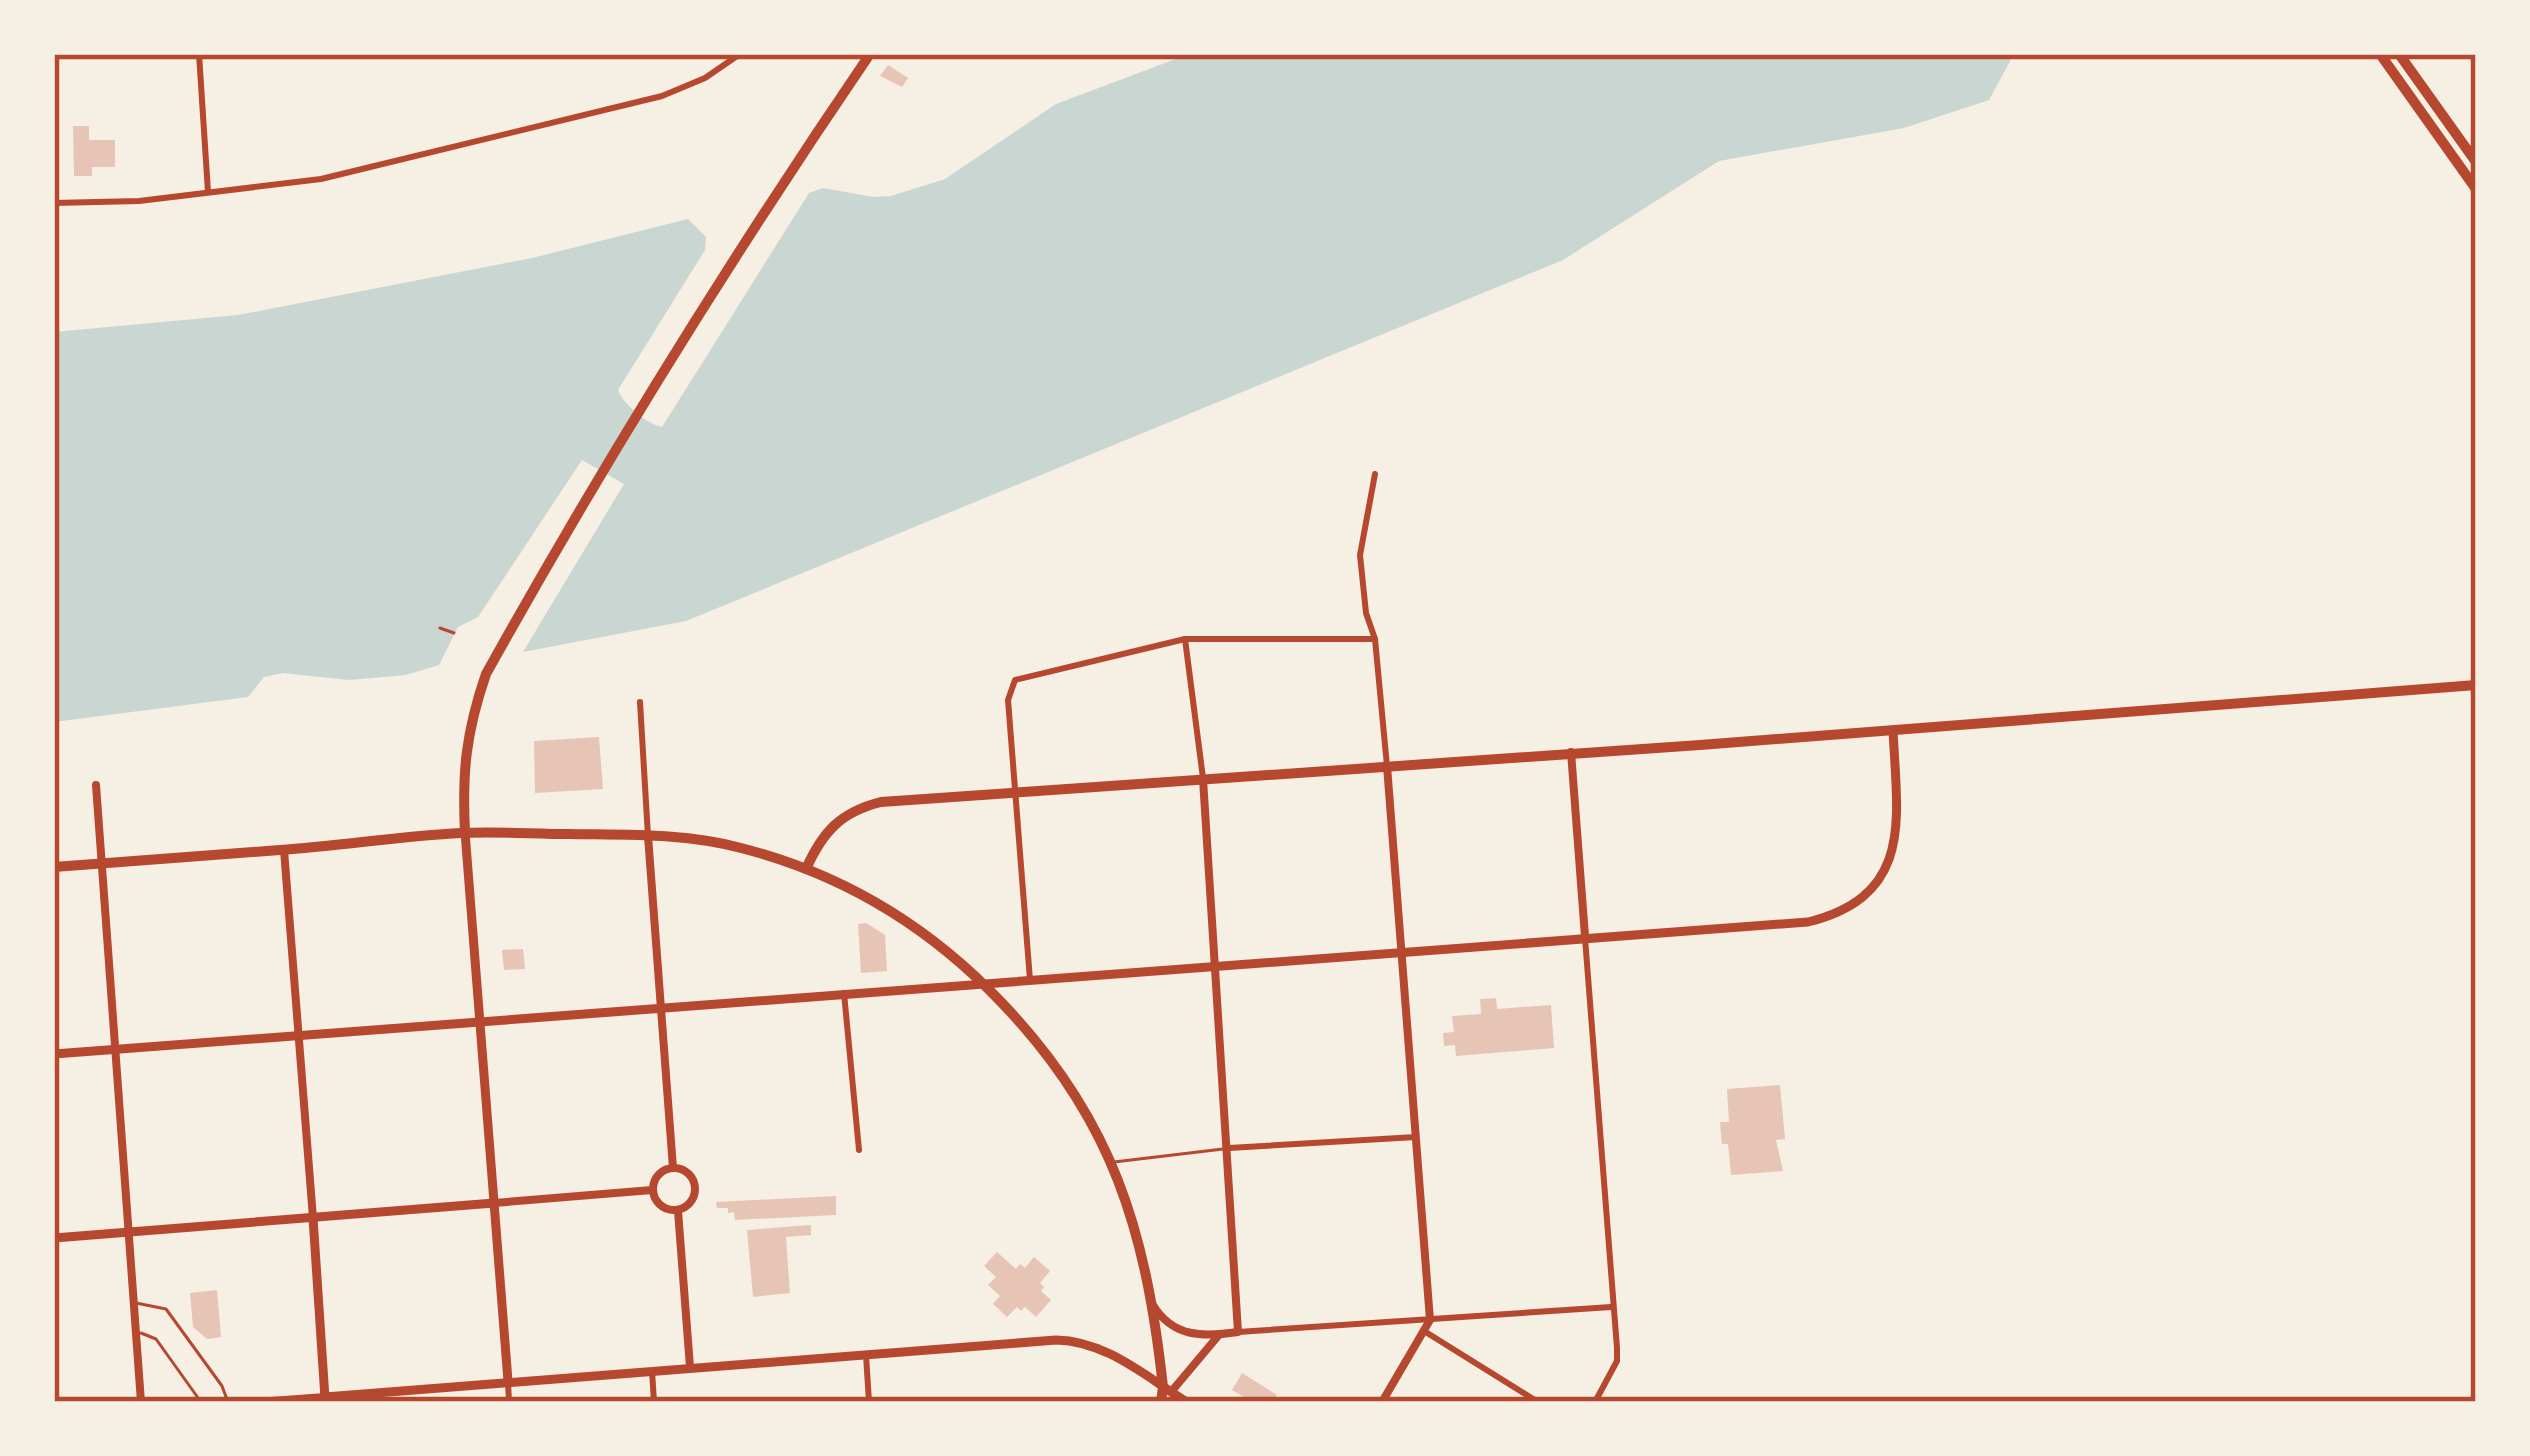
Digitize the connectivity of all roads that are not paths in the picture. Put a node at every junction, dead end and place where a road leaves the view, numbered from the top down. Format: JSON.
{"nodes":[{"id":1,"x":199,"y":54,"type":"edge"},
{"id":2,"x":740,"y":54,"type":"edge"},
{"id":3,"x":870,"y":54,"type":"edge"},
{"id":4,"x":2380,"y":54,"type":"edge"},
{"id":5,"x":2399,"y":54,"type":"edge"},
{"id":6,"x":2476,"y":162,"type":"edge"},
{"id":7,"x":2476,"y":189,"type":"edge"},
{"id":8,"x":208,"y":192,"type":"junction"},
{"id":9,"x":54,"y":203,"type":"edge"},
{"id":10,"x":1375,"y":474,"type":"dead end"},
{"id":11,"x":1185,"y":639,"type":"junction"},
{"id":12,"x":1375,"y":639,"type":"junction"},
{"id":13,"x":2476,"y":685,"type":"edge"},
{"id":14,"x":640,"y":702,"type":"dead end"},
{"id":15,"x":1894,"y":730,"type":"junction"},
{"id":16,"x":1571,"y":752,"type":"junction"},
{"id":17,"x":1387,"y":766,"type":"junction"},
{"id":18,"x":1202,"y":778,"type":"junction"},
{"id":19,"x":96,"y":785,"type":"dead end"},
{"id":20,"x":1016,"y":795,"type":"junction"},
{"id":21,"x":465,"y":832,"type":"junction"},
{"id":22,"x":648,"y":836,"type":"junction"},
{"id":23,"x":284,"y":850,"type":"junction"},
{"id":24,"x":102,"y":863,"type":"junction"},
{"id":25,"x":54,"y":867,"type":"edge"},
{"id":26,"x":806,"y":868,"type":"junction"},
{"id":27,"x":1585,"y":936,"type":"junction"},
{"id":28,"x":1402,"y":952,"type":"junction"},
{"id":29,"x":1215,"y":964,"type":"junction"},
{"id":30,"x":1030,"y":980,"type":"junction"},
{"id":31,"x":983,"y":983,"type":"junction"},
{"id":32,"x":844,"y":993,"type":"junction"},
{"id":33,"x":662,"y":1008,"type":"junction"},
{"id":34,"x":481,"y":1021,"type":"junction"},
{"id":35,"x":298,"y":1035,"type":"junction"},
{"id":36,"x":115,"y":1048,"type":"junction"},
{"id":37,"x":54,"y":1054,"type":"edge"},
{"id":38,"x":1416,"y":1137,"type":"junction"},
{"id":39,"x":1229,"y":1148,"type":"junction"},
{"id":40,"x":859,"y":1150,"type":"dead end"},
{"id":41,"x":1112,"y":1162,"type":"junction"},
{"id":42,"x":674,"y":1168,"type":"junction"},
{"id":43,"x":652,"y":1190,"type":"junction"},
{"id":44,"x":494,"y":1203,"type":"junction"},
{"id":45,"x":678,"y":1211,"type":"junction"},
{"id":46,"x":313,"y":1218,"type":"junction"},
{"id":47,"x":128,"y":1232,"type":"junction"},
{"id":48,"x":54,"y":1238,"type":"edge"},
{"id":49,"x":133,"y":1303,"type":"junction"},
{"id":50,"x":1153,"y":1305,"type":"junction"},
{"id":51,"x":1611,"y":1306,"type":"junction"},
{"id":52,"x":1430,"y":1321,"type":"junction"},
{"id":53,"x":136,"y":1331,"type":"junction"},
{"id":54,"x":1424,"y":1331,"type":"junction"},
{"id":55,"x":1238,"y":1332,"type":"junction"},
{"id":56,"x":1219,"y":1335,"type":"junction"},
{"id":57,"x":866,"y":1354,"type":"junction"},
{"id":58,"x":690,"y":1367,"type":"junction"},
{"id":59,"x":652,"y":1370,"type":"junction"},
{"id":60,"x":508,"y":1381,"type":"junction"},
{"id":61,"x":1165,"y":1394,"type":"edge"},
{"id":62,"x":325,"y":1399,"type":"edge"},
{"id":63,"x":141,"y":1402,"type":"edge"},
{"id":64,"x":201,"y":1402,"type":"edge"},
{"id":65,"x":228,"y":1402,"type":"edge"},
{"id":66,"x":257,"y":1402,"type":"edge"},
{"id":67,"x":509,"y":1402,"type":"edge"},
{"id":68,"x":654,"y":1402,"type":"edge"},
{"id":69,"x":869,"y":1402,"type":"edge"},
{"id":70,"x":1187,"y":1402,"type":"edge"},
{"id":71,"x":1382,"y":1402,"type":"edge"},
{"id":72,"x":1538,"y":1402,"type":"edge"},
{"id":73,"x":1595,"y":1402,"type":"edge"}],
"edges":[{"from":1,"to":8,"type":"street"},
{"from":2,"to":8,"type":"street"},
{"from":3,"to":21,"type":"main road"},
{"from":4,"to":7,"type":"main road"},
{"from":5,"to":6,"type":"main road"},
{"from":8,"to":9,"type":"street"},
{"from":10,"to":12,"type":"street"},
{"from":11,"to":12,"type":"street"},
{"from":11,"to":18,"type":"street"},
{"from":11,"to":20,"type":"street"},
{"from":12,"to":17,"type":"street"},
{"from":13,"to":15,"type":"main road"},
{"from":14,"to":22,"type":"street"},
{"from":15,"to":16,"type":"main road"},
{"from":15,"to":27,"type":"main road"},
{"from":16,"to":17,"type":"main road"},
{"from":16,"to":27,"type":"street"},
{"from":17,"to":18,"type":"main road"},
{"from":17,"to":28,"type":"street"},
{"from":18,"to":20,"type":"main road"},
{"from":18,"to":29,"type":"street"},
{"from":19,"to":24,"type":"street"},
{"from":20,"to":26,"type":"main road"},
{"from":20,"to":30,"type":"street"},
{"from":21,"to":22,"type":"main road"},
{"from":21,"to":23,"type":"main road"},
{"from":21,"to":34,"type":"main road"},
{"from":22,"to":26,"type":"main road"},
{"from":22,"to":33,"type":"street"},
{"from":23,"to":24,"type":"main road"},
{"from":23,"to":35,"type":"street"},
{"from":24,"to":25,"type":"main road"},
{"from":24,"to":36,"type":"street"},
{"from":26,"to":31,"type":"main road"},
{"from":27,"to":28,"type":"main road"},
{"from":27,"to":51,"type":"street"},
{"from":28,"to":29,"type":"main road"},
{"from":28,"to":38,"type":"street"},
{"from":29,"to":30,"type":"main road"},
{"from":29,"to":39,"type":"street"},
{"from":30,"to":31,"type":"main road"},
{"from":31,"to":32,"type":"main road"},
{"from":31,"to":41,"type":"main road"},
{"from":32,"to":33,"type":"main road"},
{"from":32,"to":40,"type":"street"},
{"from":33,"to":34,"type":"main road"},
{"from":33,"to":42,"type":"street"},
{"from":34,"to":35,"type":"main road"},
{"from":34,"to":44,"type":"main road"},
{"from":35,"to":36,"type":"main road"},
{"from":35,"to":46,"type":"street"},
{"from":36,"to":37,"type":"main road"},
{"from":36,"to":47,"type":"street"},
{"from":38,"to":39,"type":"street"},
{"from":38,"to":52,"type":"street"},
{"from":39,"to":41,"type":"lane"},
{"from":39,"to":55,"type":"street"},
{"from":41,"to":50,"type":"main road"},
{"from":42,"to":43,"type":"street"},
{"from":42,"to":45,"type":"street"},
{"from":43,"to":44,"type":"street"},
{"from":43,"to":45,"type":"street"},
{"from":44,"to":46,"type":"main road"},
{"from":44,"to":60,"type":"main road"},
{"from":45,"to":58,"type":"street"},
{"from":46,"to":47,"type":"main road"},
{"from":46,"to":62,"type":"main road"},
{"from":47,"to":48,"type":"main road"},
{"from":47,"to":49,"type":"street"},
{"from":49,"to":53,"type":"street"},
{"from":49,"to":65,"type":"lane"},
{"from":50,"to":56,"type":"street"},
{"from":50,"to":61,"type":"main road"},
{"from":51,"to":52,"type":"street"},
{"from":51,"to":73,"type":"street"},
{"from":52,"to":54,"type":"street"},
{"from":52,"to":55,"type":"street"},
{"from":53,"to":63,"type":"street"},
{"from":53,"to":64,"type":"lane"},
{"from":54,"to":71,"type":"street"},
{"from":54,"to":72,"type":"street"},
{"from":55,"to":56,"type":"street"},
{"from":56,"to":61,"type":"street"},
{"from":57,"to":58,"type":"main road"},
{"from":57,"to":61,"type":"main road"},
{"from":57,"to":69,"type":"street"},
{"from":58,"to":59,"type":"main road"},
{"from":59,"to":60,"type":"main road"},
{"from":59,"to":68,"type":"street"},
{"from":60,"to":62,"type":"main road"},
{"from":60,"to":67,"type":"street"},
{"from":61,"to":70,"type":"main road"},
{"from":62,"to":66,"type":"street"}]}
